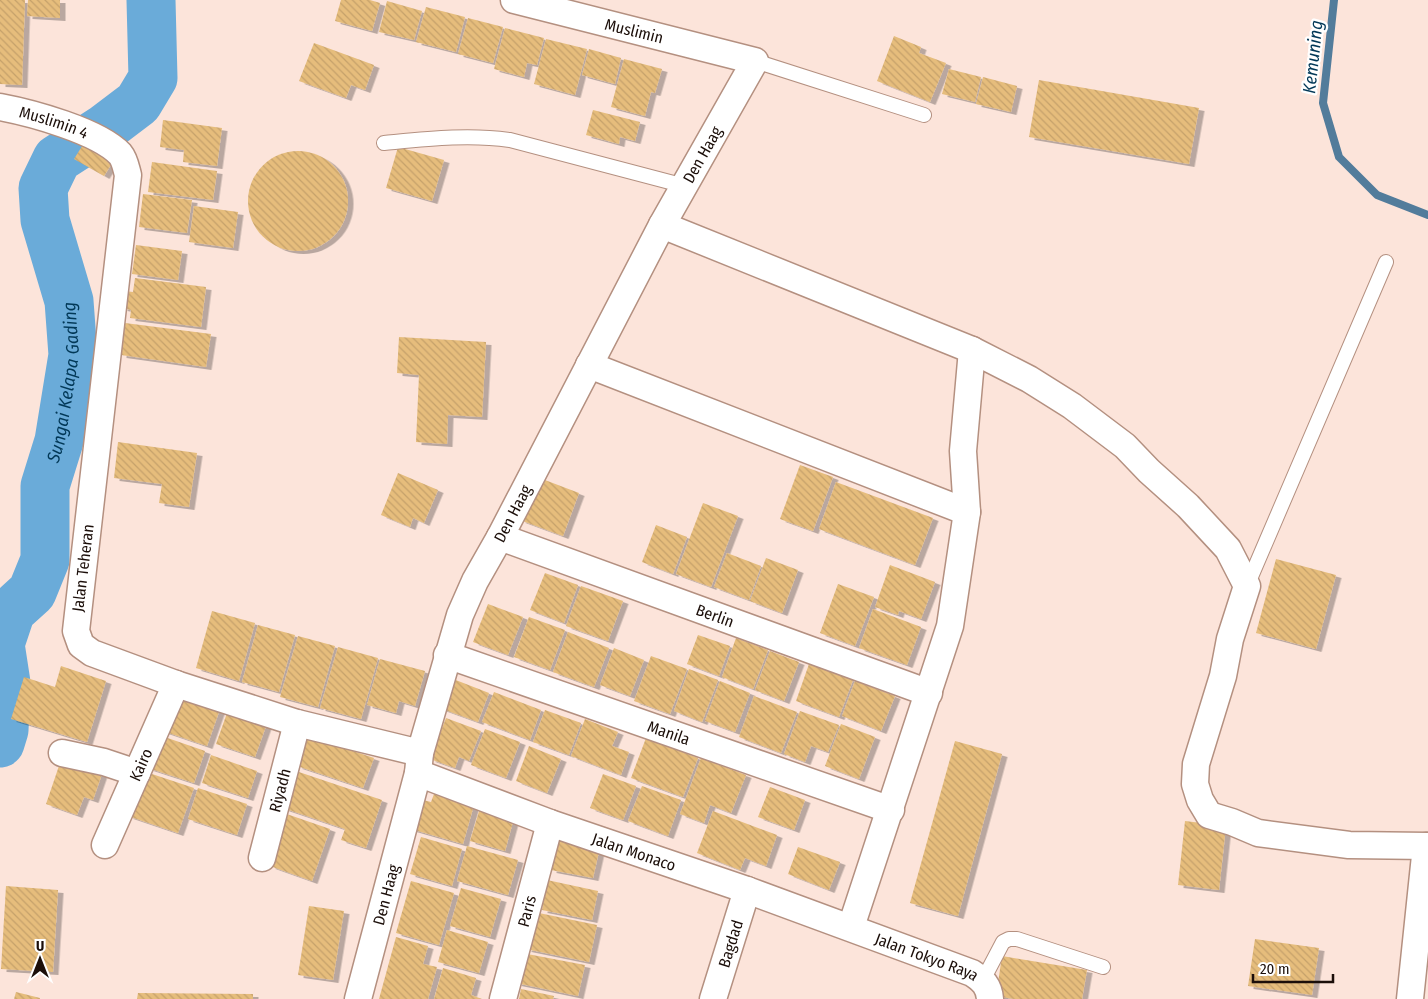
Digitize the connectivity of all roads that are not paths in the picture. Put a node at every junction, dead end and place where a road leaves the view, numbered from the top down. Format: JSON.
{"nodes":[{"id":1,"x":514,"y":0,"type":"edge"},
{"id":2,"x":755,"y":61,"type":"junction"},
{"id":3,"x":0,"y":107,"type":"edge"},
{"id":4,"x":924,"y":115,"type":"dead end"},
{"id":5,"x":107,"y":143,"type":"joint"},
{"id":6,"x":384,"y":143,"type":"dead end"},
{"id":7,"x":685,"y":186,"type":"junction"},
{"id":8,"x":662,"y":225,"type":"junction"},
{"id":9,"x":1386,"y":262,"type":"dead end"},
{"id":10,"x":972,"y":350,"type":"junction"},
{"id":11,"x":589,"y":365,"type":"junction"},
{"id":12,"x":967,"y":512,"type":"junction"},
{"id":13,"x":500,"y":536,"type":"junction"},
{"id":14,"x":1247,"y":586,"type":"junction"},
{"id":15,"x":447,"y":655,"type":"junction"},
{"id":16,"x":176,"y":684,"type":"junction"},
{"id":17,"x":929,"y":693,"type":"junction"},
{"id":18,"x":297,"y":723,"type":"junction"},
{"id":19,"x":62,"y":753,"type":"dead end"},
{"id":20,"x":419,"y":763,"type":"junction"},
{"id":21,"x":137,"y":773,"type":"junction"},
{"id":22,"x":891,"y":810,"type":"junction"},
{"id":23,"x":550,"y":823,"type":"junction"},
{"id":24,"x":105,"y":845,"type":"dead end"},
{"id":25,"x":1427,"y":846,"type":"edge"},
{"id":26,"x":262,"y":858,"type":"dead end"},
{"id":27,"x":747,"y":890,"type":"junction"},
{"id":28,"x":851,"y":928,"type":"junction"},
{"id":29,"x":1103,"y":967,"type":"dead end"},
{"id":30,"x":987,"y":990,"type":"edge"},
{"id":31,"x":358,"y":999,"type":"edge"},
{"id":32,"x":503,"y":999,"type":"edge"},
{"id":33,"x":713,"y":999,"type":"edge"},
{"id":34,"x":1410,"y":999,"type":"edge"}],
"edges":[{"from":1,"to":2,"type":"street","name":"Muslimin"},
{"from":2,"to":4,"type":"lane"},
{"from":2,"to":7,"type":"street","name":"Den Haag"},
{"from":3,"to":5,"type":"street","name":"Muslimin 4"},
{"from":5,"to":16,"type":"street","name":"Jalan Teheran"},
{"from":6,"to":7,"type":"lane"},
{"from":7,"to":8,"type":"street","name":"Den Haag"},
{"from":8,"to":10,"type":"street"},
{"from":8,"to":11,"type":"street","name":"Den Haag"},
{"from":9,"to":14,"type":"lane"},
{"from":10,"to":12,"type":"street"},
{"from":10,"to":14,"type":"street"},
{"from":11,"to":12,"type":"street"},
{"from":11,"to":13,"type":"street","name":"Den Haag"},
{"from":12,"to":17,"type":"street"},
{"from":13,"to":15,"type":"street","name":"Den Haag"},
{"from":13,"to":17,"type":"street","name":"Berlin"},
{"from":14,"to":25,"type":"street"},
{"from":15,"to":20,"type":"street","name":"Den Haag"},
{"from":15,"to":22,"type":"street","name":"Manila"},
{"from":16,"to":18,"type":"street","name":"Jalan Teheran"},
{"from":16,"to":21,"type":"street","name":"Kairo"},
{"from":17,"to":22,"type":"street"},
{"from":18,"to":20,"type":"street","name":"Jalan Teheran"},
{"from":18,"to":26,"type":"street","name":"Riyadh"},
{"from":19,"to":21,"type":"street"},
{"from":20,"to":23,"type":"street","name":"Jalan Monaco"},
{"from":20,"to":31,"type":"street","name":"Den Haag"},
{"from":21,"to":24,"type":"street","name":"Kairo"},
{"from":22,"to":28,"type":"street"},
{"from":23,"to":27,"type":"street","name":"Jalan Monaco"},
{"from":23,"to":32,"type":"street","name":"Paris"},
{"from":25,"to":34,"type":"street"},
{"from":27,"to":28,"type":"street","name":"Jalan Monaco"},
{"from":27,"to":33,"type":"street","name":"Bagdad"},
{"from":28,"to":30,"type":"street","name":"Jalan Tokyo Raya"},
{"from":29,"to":30,"type":"lane"}]}
